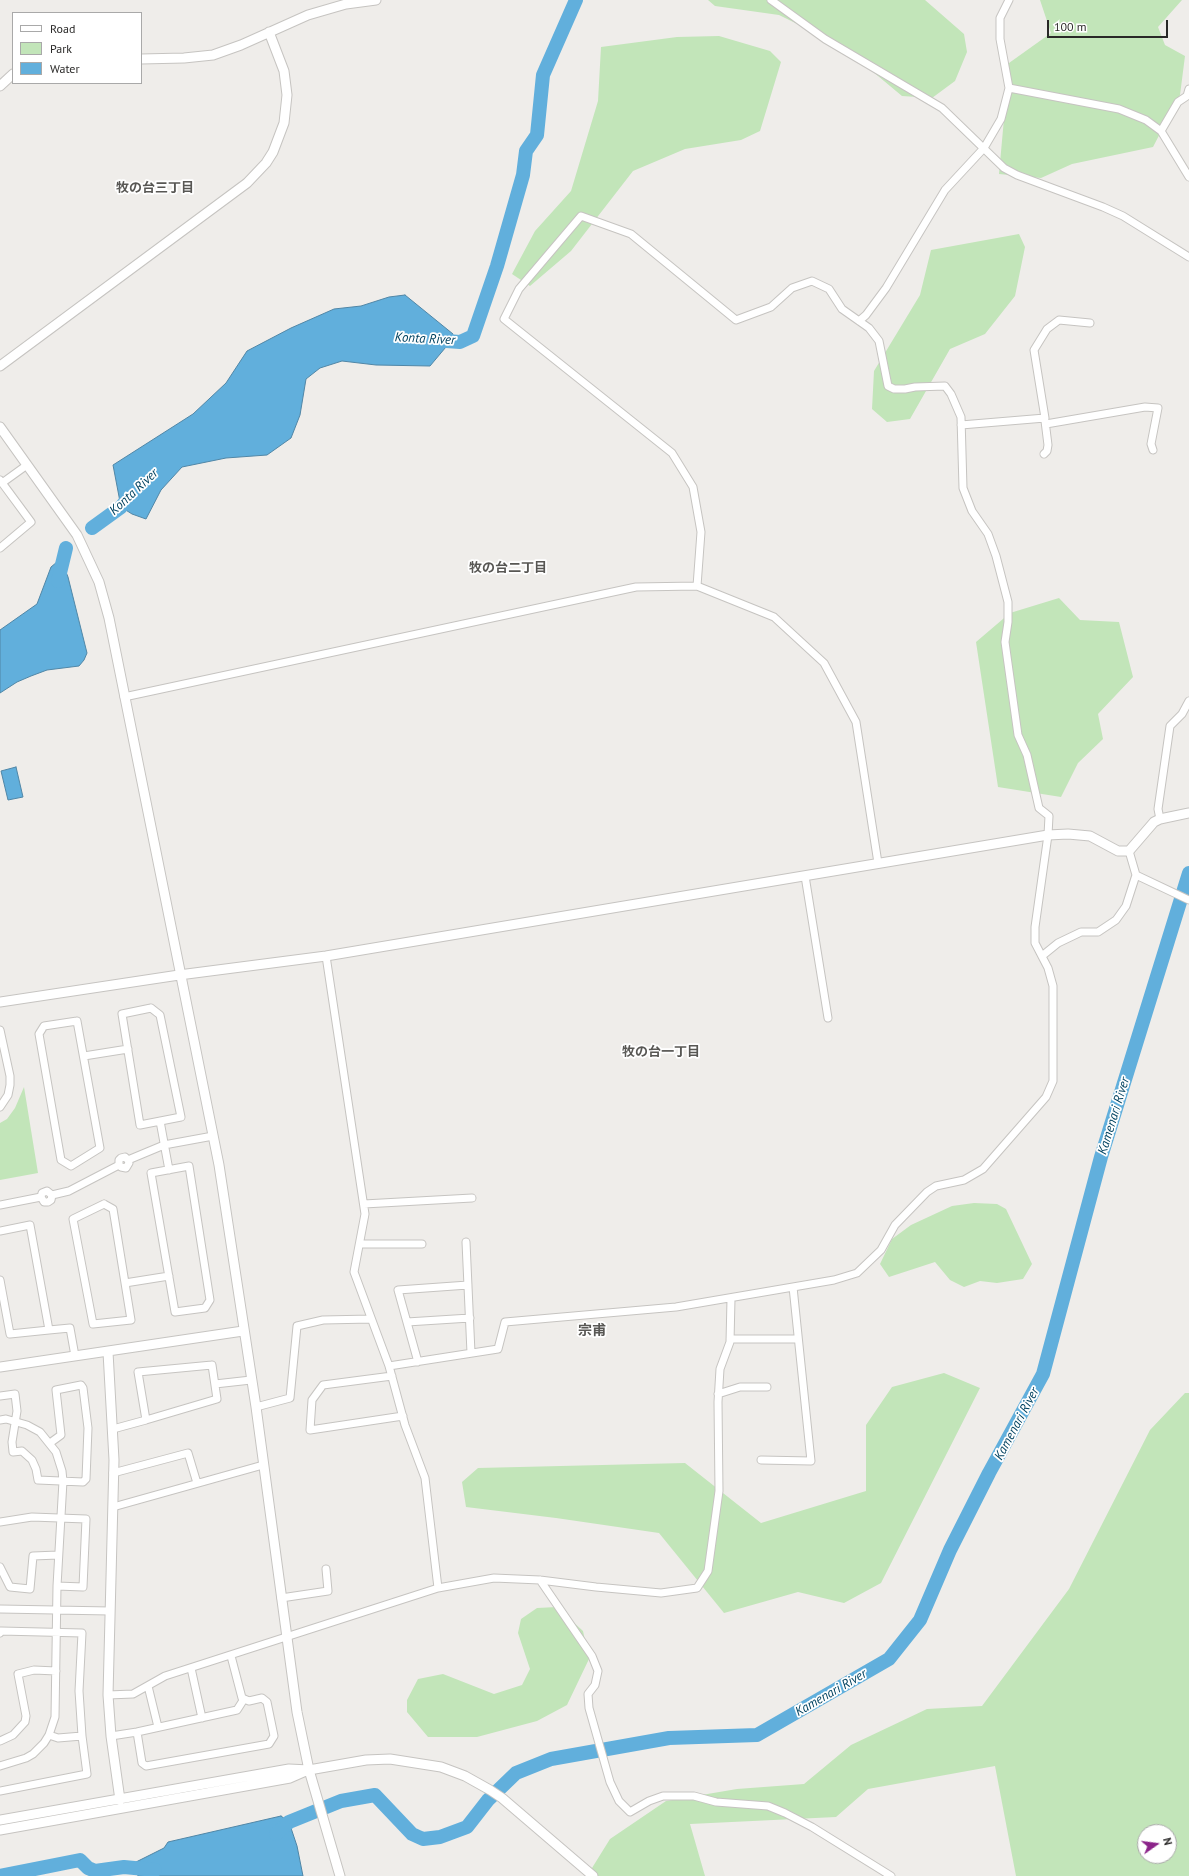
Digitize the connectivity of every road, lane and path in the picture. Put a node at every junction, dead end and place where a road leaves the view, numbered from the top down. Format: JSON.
{"nodes":[{"id":1,"x":376,"y":0,"type":"edge"},
{"id":2,"x":771,"y":0,"type":"edge"},
{"id":3,"x":1009,"y":0,"type":"edge"},
{"id":4,"x":269,"y":32,"type":"junction"},
{"id":5,"x":142,"y":59,"type":"edge"},
{"id":6,"x":12,"y":75,"type":"edge"},
{"id":7,"x":0,"y":86,"type":"edge"},
{"id":8,"x":1009,"y":88,"type":"junction"},
{"id":9,"x":1189,"y":89,"type":"edge"},
{"id":10,"x":1161,"y":131,"type":"junction"},
{"id":11,"x":984,"y":148,"type":"junction"},
{"id":12,"x":1189,"y":176,"type":"edge"},
{"id":13,"x":1189,"y":258,"type":"edge"},
{"id":14,"x":858,"y":321,"type":"junction"},
{"id":15,"x":1090,"y":323,"type":"dead end"},
{"id":16,"x":0,"y":366,"type":"edge"},
{"id":17,"x":1045,"y":421,"type":"junction"},
{"id":18,"x":961,"y":425,"type":"junction"},
{"id":19,"x":0,"y":427,"type":"edge"},
{"id":20,"x":1153,"y":450,"type":"dead end"},
{"id":21,"x":1044,"y":454,"type":"dead end"},
{"id":22,"x":27,"y":465,"type":"junction"},
{"id":23,"x":1,"y":481,"type":"edge"},
{"id":24,"x":0,"y":548,"type":"edge"},
{"id":25,"x":697,"y":586,"type":"junction"},
{"id":26,"x":124,"y":697,"type":"junction"},
{"id":27,"x":1189,"y":701,"type":"edge"},
{"id":28,"x":1188,"y":813,"type":"edge"},
{"id":29,"x":1160,"y":819,"type":"junction"},
{"id":30,"x":1048,"y":835,"type":"junction"},
{"id":31,"x":1129,"y":851,"type":"junction"},
{"id":32,"x":878,"y":863,"type":"junction"},
{"id":33,"x":1136,"y":875,"type":"junction"},
{"id":34,"x":805,"y":876,"type":"junction"},
{"id":35,"x":1189,"y":900,"type":"edge"},
{"id":36,"x":326,"y":956,"type":"junction"},
{"id":37,"x":1042,"y":956,"type":"junction"},
{"id":38,"x":180,"y":974,"type":"junction"},
{"id":39,"x":0,"y":1002,"type":"edge"},
{"id":40,"x":828,"y":1018,"type":"dead end"},
{"id":41,"x":0,"y":1030,"type":"edge"},
{"id":42,"x":128,"y":1049,"type":"junction"},
{"id":43,"x":84,"y":1056,"type":"junction"},
{"id":44,"x":0,"y":1107,"type":"edge"},
{"id":45,"x":160,"y":1121,"type":"junction"},
{"id":46,"x":213,"y":1136,"type":"junction"},
{"id":47,"x":164,"y":1145,"type":"junction"},
{"id":48,"x":169,"y":1170,"type":"junction"},
{"id":49,"x":472,"y":1198,"type":"dead end"},
{"id":50,"x":364,"y":1204,"type":"junction"},
{"id":51,"x":0,"y":1205,"type":"edge"},
{"id":52,"x":0,"y":1231,"type":"edge"},
{"id":53,"x":466,"y":1242,"type":"dead end"},
{"id":54,"x":360,"y":1244,"type":"junction"},
{"id":55,"x":422,"y":1244,"type":"dead end"},
{"id":56,"x":169,"y":1276,"type":"junction"},
{"id":57,"x":0,"y":1280,"type":"edge"},
{"id":58,"x":125,"y":1283,"type":"junction"},
{"id":59,"x":468,"y":1285,"type":"junction"},
{"id":60,"x":792,"y":1287,"type":"junction"},
{"id":61,"x":731,"y":1299,"type":"junction"},
{"id":62,"x":2,"y":1300,"type":"edge"},
{"id":63,"x":470,"y":1318,"type":"junction"},
{"id":64,"x":371,"y":1319,"type":"junction"},
{"id":65,"x":407,"y":1322,"type":"junction"},
{"id":66,"x":48,"y":1330,"type":"junction"},
{"id":67,"x":243,"y":1331,"type":"junction"},
{"id":68,"x":730,"y":1339,"type":"junction"},
{"id":69,"x":798,"y":1339,"type":"junction"},
{"id":70,"x":108,"y":1352,"type":"junction"},
{"id":71,"x":471,"y":1353,"type":"junction"},
{"id":72,"x":75,"y":1356,"type":"junction"},
{"id":73,"x":418,"y":1362,"type":"junction"},
{"id":74,"x":389,"y":1366,"type":"junction"},
{"id":75,"x":0,"y":1367,"type":"edge"},
{"id":76,"x":392,"y":1376,"type":"junction"},
{"id":77,"x":251,"y":1380,"type":"junction"},
{"id":78,"x":215,"y":1384,"type":"junction"},
{"id":79,"x":767,"y":1387,"type":"dead end"},
{"id":80,"x":718,"y":1394,"type":"junction"},
{"id":81,"x":0,"y":1396,"type":"edge"},
{"id":82,"x":256,"y":1408,"type":"junction"},
{"id":83,"x":403,"y":1416,"type":"junction"},
{"id":84,"x":0,"y":1420,"type":"edge"},
{"id":85,"x":146,"y":1420,"type":"junction"},
{"id":86,"x":15,"y":1421,"type":"junction"},
{"id":87,"x":113,"y":1429,"type":"junction"},
{"id":88,"x":50,"y":1443,"type":"junction"},
{"id":89,"x":761,"y":1460,"type":"dead end"},
{"id":90,"x":263,"y":1464,"type":"junction"},
{"id":91,"x":113,"y":1473,"type":"junction"},
{"id":92,"x":63,"y":1481,"type":"junction"},
{"id":93,"x":197,"y":1483,"type":"junction"},
{"id":94,"x":112,"y":1507,"type":"junction"},
{"id":95,"x":61,"y":1518,"type":"junction"},
{"id":96,"x":0,"y":1522,"type":"edge"},
{"id":97,"x":58,"y":1555,"type":"junction"},
{"id":98,"x":0,"y":1568,"type":"edge"},
{"id":99,"x":326,"y":1568,"type":"dead end"},
{"id":100,"x":540,"y":1580,"type":"junction"},
{"id":101,"x":57,"y":1586,"type":"junction"},
{"id":102,"x":438,"y":1588,"type":"junction"},
{"id":103,"x":281,"y":1598,"type":"junction"},
{"id":104,"x":0,"y":1609,"type":"edge"},
{"id":105,"x":57,"y":1611,"type":"junction"},
{"id":106,"x":110,"y":1611,"type":"junction"},
{"id":107,"x":0,"y":1633,"type":"edge"},
{"id":108,"x":56,"y":1633,"type":"junction"},
{"id":109,"x":286,"y":1636,"type":"junction"},
{"id":110,"x":231,"y":1656,"type":"junction"},
{"id":111,"x":191,"y":1668,"type":"junction"},
{"id":112,"x":56,"y":1671,"type":"junction"},
{"id":113,"x":148,"y":1686,"type":"junction"},
{"id":114,"x":108,"y":1695,"type":"junction"},
{"id":115,"x":244,"y":1699,"type":"junction"},
{"id":116,"x":202,"y":1718,"type":"junction"},
{"id":117,"x":158,"y":1727,"type":"junction"},
{"id":118,"x":137,"y":1732,"type":"junction"},
{"id":119,"x":49,"y":1735,"type":"junction"},
{"id":120,"x":82,"y":1736,"type":"junction"},
{"id":121,"x":111,"y":1736,"type":"junction"},
{"id":122,"x":0,"y":1741,"type":"edge"},
{"id":123,"x":0,"y":1766,"type":"edge"},
{"id":124,"x":309,"y":1770,"type":"junction"},
{"id":125,"x":0,"y":1791,"type":"edge"},
{"id":126,"x":120,"y":1800,"type":"junction"},
{"id":127,"x":0,"y":1820,"type":"edge"},
{"id":128,"x":0,"y":1830,"type":"edge"},
{"id":129,"x":340,"y":1876,"type":"edge"},
{"id":130,"x":593,"y":1876,"type":"edge"},
{"id":131,"x":891,"y":1876,"type":"edge"}],
"edges":[{"from":1,"to":4,"type":"street"},
{"from":2,"to":11,"type":"street"},
{"from":3,"to":8,"type":"street"},
{"from":4,"to":5,"type":"street"},
{"from":4,"to":16,"type":"street"},
{"from":6,"to":7,"type":"street"},
{"from":8,"to":10,"type":"street"},
{"from":8,"to":11,"type":"street"},
{"from":9,"to":10,"type":"street"},
{"from":10,"to":12,"type":"street"},
{"from":11,"to":13,"type":"street"},
{"from":11,"to":14,"type":"street"},
{"from":14,"to":18,"type":"street"},
{"from":14,"to":25,"type":"street"},
{"from":15,"to":17,"type":"street"},
{"from":17,"to":18,"type":"street"},
{"from":17,"to":20,"type":"street"},
{"from":17,"to":21,"type":"street"},
{"from":18,"to":30,"type":"street"},
{"from":19,"to":22,"type":"street"},
{"from":22,"to":23,"type":"street"},
{"from":22,"to":26,"type":"street"},
{"from":23,"to":24,"type":"street"},
{"from":25,"to":26,"type":"street"},
{"from":25,"to":32,"type":"street"},
{"from":26,"to":38,"type":"street"},
{"from":27,"to":29,"type":"street"},
{"from":28,"to":29,"type":"street"},
{"from":29,"to":31,"type":"street"},
{"from":30,"to":31,"type":"street"},
{"from":30,"to":32,"type":"street"},
{"from":30,"to":37,"type":"street"},
{"from":31,"to":33,"type":"street"},
{"from":32,"to":34,"type":"street"},
{"from":33,"to":35,"type":"street"},
{"from":33,"to":37,"type":"street"},
{"from":34,"to":36,"type":"street"},
{"from":34,"to":40,"type":"street"},
{"from":36,"to":38,"type":"street"},
{"from":36,"to":50,"type":"street"},
{"from":37,"to":60,"type":"street"},
{"from":38,"to":39,"type":"street"},
{"from":38,"to":46,"type":"street"},
{"from":41,"to":44,"type":"street"},
{"from":42,"to":43,"type":"street"},
{"from":42,"to":45,"type":"street"},
{"from":42,"to":45,"type":"street"},
{"from":43,"to":43,"type":"street"},
{"from":45,"to":47,"type":"street"},
{"from":46,"to":47,"type":"street"},
{"from":46,"to":67,"type":"street"},
{"from":47,"to":48,"type":"street"},
{"from":47,"to":51,"type":"street"},
{"from":48,"to":56,"type":"street"},
{"from":48,"to":56,"type":"street"},
{"from":49,"to":50,"type":"street"},
{"from":50,"to":54,"type":"street"},
{"from":52,"to":66,"type":"street"},
{"from":53,"to":59,"type":"street"},
{"from":54,"to":55,"type":"street"},
{"from":54,"to":64,"type":"street"},
{"from":56,"to":58,"type":"street"},
{"from":57,"to":62,"type":"street"},
{"from":58,"to":58,"type":"street"},
{"from":59,"to":63,"type":"street"},
{"from":59,"to":65,"type":"street"},
{"from":60,"to":61,"type":"street"},
{"from":60,"to":69,"type":"street"},
{"from":61,"to":68,"type":"street"},
{"from":61,"to":71,"type":"street"},
{"from":62,"to":66,"type":"street"},
{"from":63,"to":65,"type":"street"},
{"from":63,"to":71,"type":"street"},
{"from":64,"to":74,"type":"street"},
{"from":64,"to":82,"type":"street"},
{"from":65,"to":73,"type":"street"},
{"from":66,"to":72,"type":"street"},
{"from":67,"to":70,"type":"street"},
{"from":67,"to":77,"type":"street"},
{"from":68,"to":69,"type":"street"},
{"from":68,"to":80,"type":"street"},
{"from":69,"to":89,"type":"street"},
{"from":70,"to":72,"type":"street"},
{"from":70,"to":87,"type":"street"},
{"from":71,"to":73,"type":"street"},
{"from":72,"to":75,"type":"street"},
{"from":73,"to":74,"type":"street"},
{"from":74,"to":76,"type":"street"},
{"from":76,"to":83,"type":"street"},
{"from":76,"to":83,"type":"street"},
{"from":77,"to":78,"type":"street"},
{"from":77,"to":82,"type":"street"},
{"from":78,"to":85,"type":"street"},
{"from":78,"to":85,"type":"street"},
{"from":79,"to":80,"type":"street"},
{"from":80,"to":100,"type":"street"},
{"from":81,"to":86,"type":"street"},
{"from":82,"to":90,"type":"street"},
{"from":83,"to":102,"type":"street"},
{"from":84,"to":86,"type":"street"},
{"from":85,"to":87,"type":"street"},
{"from":86,"to":88,"type":"street"},
{"from":86,"to":92,"type":"street"},
{"from":87,"to":91,"type":"street"},
{"from":88,"to":92,"type":"street"},
{"from":88,"to":92,"type":"street"},
{"from":90,"to":93,"type":"street"},
{"from":90,"to":103,"type":"street"},
{"from":91,"to":93,"type":"street"},
{"from":91,"to":94,"type":"street"},
{"from":92,"to":95,"type":"street"},
{"from":93,"to":94,"type":"street"},
{"from":94,"to":106,"type":"street"},
{"from":95,"to":96,"type":"street"},
{"from":95,"to":97,"type":"street"},
{"from":95,"to":101,"type":"street"},
{"from":97,"to":98,"type":"street"},
{"from":97,"to":101,"type":"street"},
{"from":99,"to":103,"type":"street"},
{"from":100,"to":102,"type":"street"},
{"from":100,"to":131,"type":"street"},
{"from":101,"to":105,"type":"street"},
{"from":102,"to":109,"type":"street"},
{"from":103,"to":109,"type":"street"},
{"from":104,"to":105,"type":"street"},
{"from":105,"to":106,"type":"street"},
{"from":105,"to":108,"type":"street"},
{"from":106,"to":114,"type":"street"},
{"from":107,"to":108,"type":"street"},
{"from":108,"to":112,"type":"street"},
{"from":108,"to":120,"type":"street"},
{"from":109,"to":110,"type":"street"},
{"from":109,"to":124,"type":"street"},
{"from":110,"to":111,"type":"street"},
{"from":110,"to":115,"type":"street"},
{"from":111,"to":113,"type":"street"},
{"from":111,"to":116,"type":"street"},
{"from":112,"to":119,"type":"street"},
{"from":112,"to":122,"type":"street"},
{"from":113,"to":114,"type":"street"},
{"from":113,"to":117,"type":"street"},
{"from":114,"to":121,"type":"street"},
{"from":115,"to":116,"type":"street"},
{"from":115,"to":118,"type":"street"},
{"from":116,"to":117,"type":"street"},
{"from":117,"to":118,"type":"street"},
{"from":118,"to":121,"type":"street"},
{"from":119,"to":120,"type":"street"},
{"from":119,"to":123,"type":"street"},
{"from":120,"to":125,"type":"street"},
{"from":121,"to":126,"type":"street"},
{"from":124,"to":126,"type":"street"},
{"from":124,"to":128,"type":"street"},
{"from":124,"to":129,"type":"street"},
{"from":124,"to":130,"type":"street"},
{"from":126,"to":127,"type":"street"}]}
